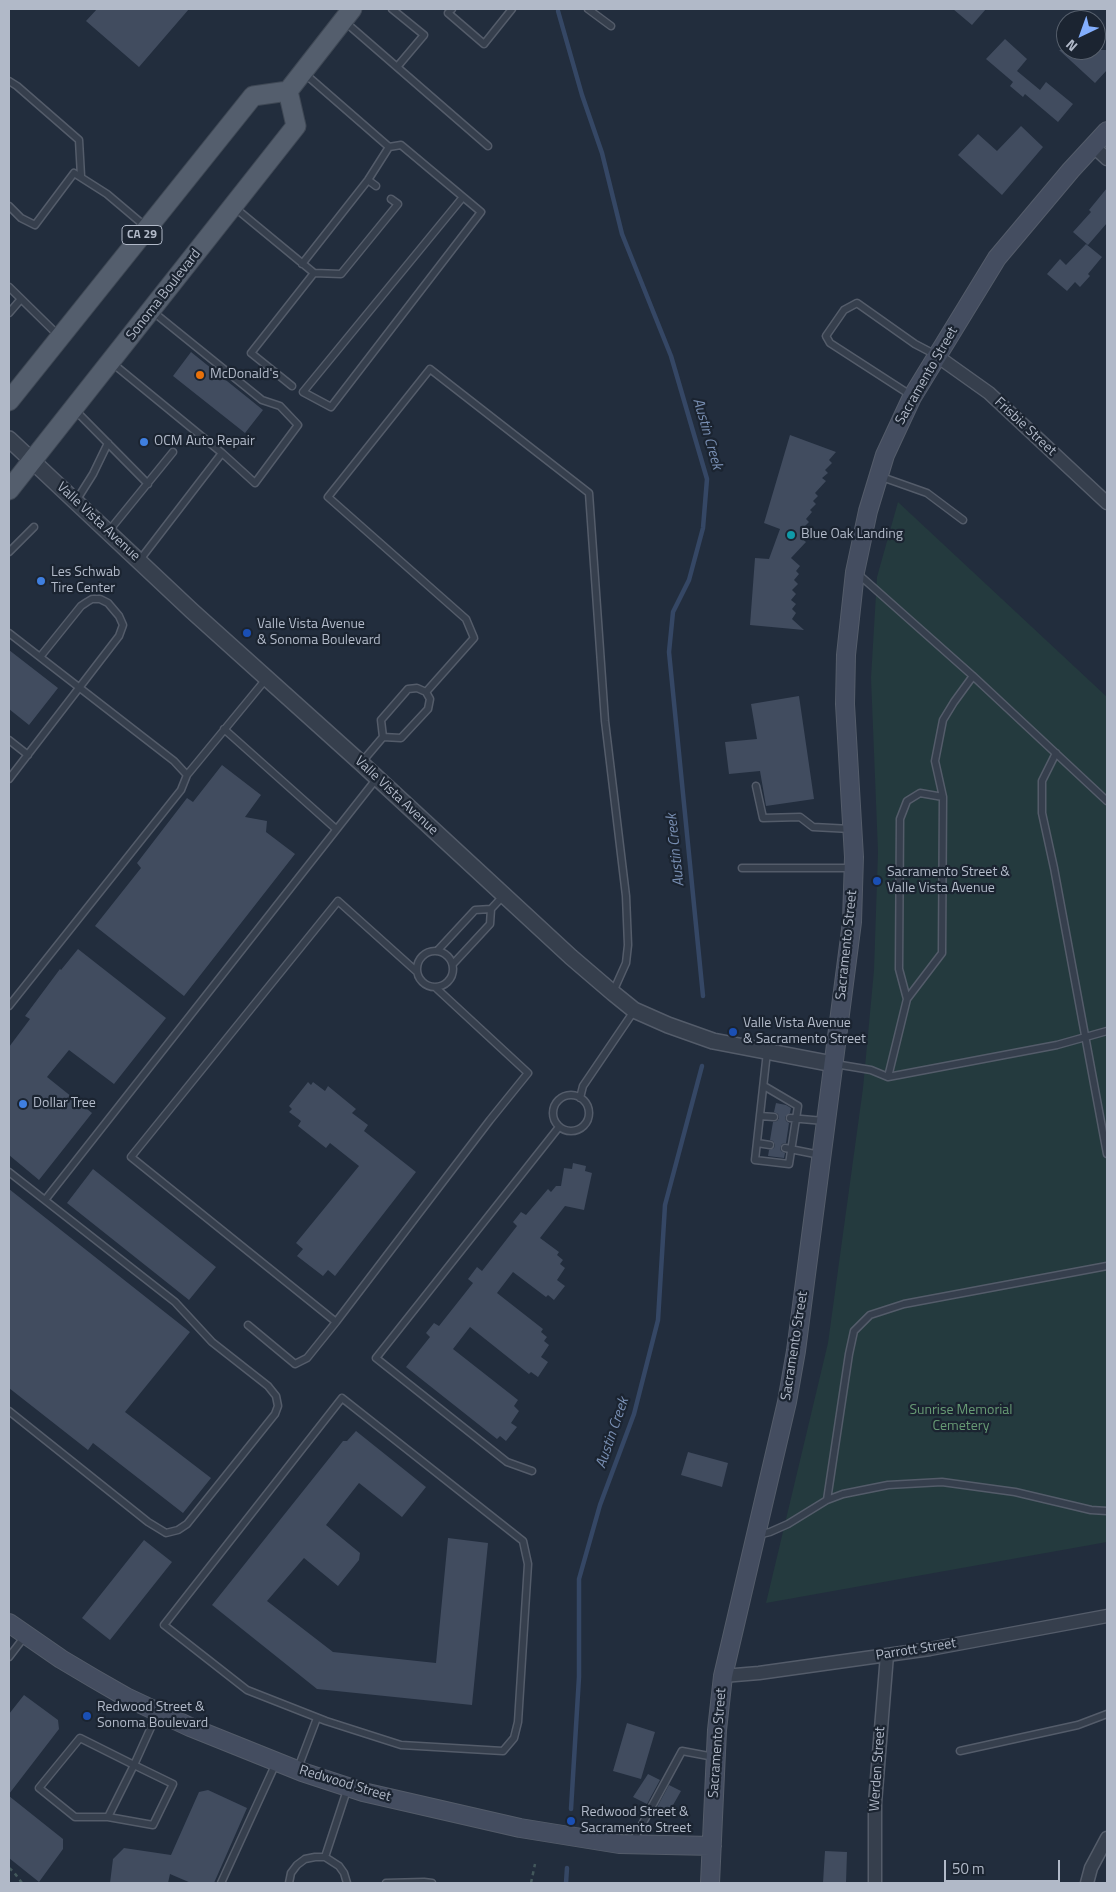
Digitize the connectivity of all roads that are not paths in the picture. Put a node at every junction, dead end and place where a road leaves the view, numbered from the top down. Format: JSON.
{"nodes":[{"id":1,"x":392,"y":9,"type":"edge"},
{"id":2,"x":452,"y":9,"type":"edge"},
{"id":3,"x":512,"y":9,"type":"edge"},
{"id":4,"x":588,"y":9,"type":"edge"},
{"id":5,"x":347,"y":15,"type":"edge"},
{"id":6,"x":611,"y":26,"type":"dead end"},
{"id":7,"x":397,"y":67,"type":"junction"},
{"id":8,"x":303,"y":72,"type":"junction"},
{"id":9,"x":9,"y":81,"type":"edge"},
{"id":10,"x":288,"y":92,"type":"junction"},
{"id":11,"x":1107,"y":131,"type":"edge"},
{"id":12,"x":389,"y":146,"type":"junction"},
{"id":13,"x":488,"y":146,"type":"dead end"},
{"id":14,"x":1093,"y":146,"type":"junction"},
{"id":15,"x":1107,"y":159,"type":"edge"},
{"id":16,"x":81,"y":176,"type":"junction"},
{"id":17,"x":368,"y":180,"type":"junction"},
{"id":18,"x":376,"y":186,"type":"dead end"},
{"id":19,"x":463,"y":197,"type":"junction"},
{"id":20,"x":391,"y":199,"type":"dead end"},
{"id":21,"x":9,"y":206,"type":"edge"},
{"id":22,"x":233,"y":206,"type":"junction"},
{"id":23,"x":147,"y":228,"type":"junction"},
{"id":24,"x":302,"y":264,"type":"junction"},
{"id":25,"x":314,"y":274,"type":"junction"},
{"id":26,"x":9,"y":287,"type":"edge"},
{"id":27,"x":21,"y":298,"type":"junction"},
{"id":28,"x":152,"y":310,"type":"junction"},
{"id":29,"x":9,"y":313,"type":"edge"},
{"id":30,"x":60,"y":336,"type":"junction"},
{"id":31,"x":937,"y":356,"type":"junction"},
{"id":32,"x":111,"y":362,"type":"junction"},
{"id":33,"x":292,"y":386,"type":"dead end"},
{"id":34,"x":912,"y":397,"type":"junction"},
{"id":35,"x":9,"y":401,"type":"edge"},
{"id":36,"x":74,"y":409,"type":"junction"},
{"id":37,"x":9,"y":439,"type":"edge"},
{"id":38,"x":108,"y":443,"type":"junction"},
{"id":39,"x":173,"y":452,"type":"dead end"},
{"id":40,"x":222,"y":453,"type":"junction"},
{"id":41,"x":32,"y":461,"type":"junction"},
{"id":42,"x":878,"y":476,"type":"junction"},
{"id":43,"x":148,"y":484,"type":"junction"},
{"id":44,"x":9,"y":490,"type":"edge"},
{"id":45,"x":76,"y":501,"type":"junction"},
{"id":46,"x":1107,"y":503,"type":"edge"},
{"id":47,"x":963,"y":520,"type":"dead end"},
{"id":48,"x":34,"y":527,"type":"dead end"},
{"id":49,"x":108,"y":532,"type":"junction"},
{"id":50,"x":9,"y":552,"type":"edge"},
{"id":51,"x":139,"y":560,"type":"junction"},
{"id":52,"x":855,"y":572,"type":"junction"},
{"id":53,"x":9,"y":633,"type":"edge"},
{"id":54,"x":40,"y":657,"type":"junction"},
{"id":55,"x":973,"y":676,"type":"junction"},
{"id":56,"x":267,"y":678,"type":"junction"},
{"id":57,"x":80,"y":688,"type":"junction"},
{"id":58,"x":426,"y":692,"type":"junction"},
{"id":59,"x":224,"y":729,"type":"junction"},
{"id":60,"x":383,"y":737,"type":"junction"},
{"id":61,"x":9,"y":740,"type":"edge"},
{"id":62,"x":1056,"y":753,"type":"junction"},
{"id":63,"x":28,"y":755,"type":"junction"},
{"id":64,"x":360,"y":763,"type":"junction"},
{"id":65,"x":187,"y":775,"type":"junction"},
{"id":66,"x":377,"y":778,"type":"junction"},
{"id":67,"x":9,"y":779,"type":"edge"},
{"id":68,"x":756,"y":786,"type":"dead end"},
{"id":69,"x":943,"y":797,"type":"junction"},
{"id":70,"x":1107,"y":802,"type":"edge"},
{"id":71,"x":336,"y":829,"type":"junction"},
{"id":72,"x":852,"y":829,"type":"junction"},
{"id":73,"x":742,"y":868,"type":"dead end"},
{"id":74,"x":853,"y":868,"type":"junction"},
{"id":75,"x":504,"y":895,"type":"junction"},
{"id":76,"x":491,"y":909,"type":"junction"},
{"id":77,"x":438,"y":950,"type":"junction"},
{"id":78,"x":453,"y":964,"type":"junction"},
{"id":79,"x":416,"y":971,"type":"junction"},
{"id":80,"x":436,"y":987,"type":"junction"},
{"id":81,"x":613,"y":993,"type":"junction"},
{"id":82,"x":907,"y":999,"type":"junction"},
{"id":83,"x":9,"y":1006,"type":"edge"},
{"id":84,"x":634,"y":1010,"type":"junction"},
{"id":85,"x":1107,"y":1032,"type":"edge"},
{"id":86,"x":1086,"y":1037,"type":"junction"},
{"id":87,"x":767,"y":1052,"type":"junction"},
{"id":88,"x":833,"y":1064,"type":"junction"},
{"id":89,"x":888,"y":1077,"type":"junction"},
{"id":90,"x":764,"y":1086,"type":"junction"},
{"id":91,"x":580,"y":1098,"type":"junction"},
{"id":92,"x":760,"y":1116,"type":"junction"},
{"id":93,"x":774,"y":1117,"type":"dead end"},
{"id":94,"x":793,"y":1119,"type":"junction"},
{"id":95,"x":825,"y":1122,"type":"junction"},
{"id":96,"x":559,"y":1127,"type":"junction"},
{"id":97,"x":757,"y":1143,"type":"junction"},
{"id":98,"x":770,"y":1146,"type":"dead end"},
{"id":99,"x":788,"y":1149,"type":"junction"},
{"id":100,"x":1107,"y":1154,"type":"edge"},
{"id":101,"x":821,"y":1156,"type":"junction"},
{"id":102,"x":9,"y":1172,"type":"edge"},
{"id":103,"x":44,"y":1200,"type":"junction"},
{"id":104,"x":1107,"y":1266,"type":"edge"},
{"id":105,"x":336,"y":1322,"type":"junction"},
{"id":106,"x":248,"y":1325,"type":"dead end"},
{"id":107,"x":10,"y":1413,"type":"edge"},
{"id":108,"x":532,"y":1470,"type":"dead end"},
{"id":109,"x":827,"y":1500,"type":"junction"},
{"id":110,"x":1107,"y":1511,"type":"edge"},
{"id":111,"x":757,"y":1535,"type":"junction"},
{"id":112,"x":1107,"y":1616,"type":"edge"},
{"id":113,"x":9,"y":1623,"type":"edge"},
{"id":114,"x":26,"y":1635,"type":"junction"},
{"id":115,"x":887,"y":1655,"type":"junction"},
{"id":116,"x":9,"y":1658,"type":"edge"},
{"id":117,"x":723,"y":1676,"type":"junction"},
{"id":118,"x":158,"y":1712,"type":"junction"},
{"id":119,"x":1107,"y":1714,"type":"edge"},
{"id":120,"x":317,"y":1718,"type":"junction"},
{"id":121,"x":960,"y":1751,"type":"dead end"},
{"id":122,"x":716,"y":1758,"type":"junction"},
{"id":123,"x":277,"y":1762,"type":"junction"},
{"id":124,"x":134,"y":1765,"type":"junction"},
{"id":125,"x":297,"y":1770,"type":"junction"},
{"id":126,"x":349,"y":1787,"type":"junction"},
{"id":127,"x":108,"y":1816,"type":"junction"},
{"id":128,"x":1107,"y":1838,"type":"edge"},
{"id":129,"x":625,"y":1844,"type":"junction"},
{"id":130,"x":712,"y":1846,"type":"junction"},
{"id":131,"x":325,"y":1857,"type":"junction"},
{"id":132,"x":221,"y":1883,"type":"edge"},
{"id":133,"x":289,"y":1883,"type":"edge"},
{"id":134,"x":346,"y":1883,"type":"edge"},
{"id":135,"x":386,"y":1883,"type":"edge"},
{"id":136,"x":432,"y":1883,"type":"edge"},
{"id":137,"x":710,"y":1883,"type":"edge"},
{"id":138,"x":874,"y":1883,"type":"edge"},
{"id":139,"x":1087,"y":1883,"type":"edge"}],
"edges":[{"from":1,"to":7,"type":"lane"},
{"from":2,"to":3,"type":"lane"},
{"from":4,"to":6,"type":"lane"},
{"from":5,"to":7,"type":"lane"},
{"from":5,"to":8,"type":"main road"},
{"from":7,"to":13,"type":"lane"},
{"from":8,"to":10,"type":"main road"},
{"from":8,"to":12,"type":"lane"},
{"from":9,"to":16,"type":"lane"},
{"from":10,"to":22,"type":"main road","name":"Sonoma Boulevard"},
{"from":10,"to":23,"type":"main road","number":"CA 29"},
{"from":11,"to":14,"type":"main road","name":"Sacramento Street"},
{"from":12,"to":17,"type":"lane"},
{"from":12,"to":19,"type":"lane"},
{"from":14,"to":15,"type":"street"},
{"from":14,"to":31,"type":"main road","name":"Sacramento Street"},
{"from":16,"to":21,"type":"lane"},
{"from":16,"to":23,"type":"lane"},
{"from":17,"to":18,"type":"lane"},
{"from":17,"to":24,"type":"lane"},
{"from":19,"to":19,"type":"lane"},
{"from":20,"to":25,"type":"lane"},
{"from":22,"to":24,"type":"lane"},
{"from":22,"to":28,"type":"main road","name":"Sonoma Boulevard"},
{"from":23,"to":30,"type":"main road","number":"CA 29"},
{"from":24,"to":25,"type":"lane"},
{"from":25,"to":33,"type":"lane"},
{"from":26,"to":27,"type":"lane"},
{"from":27,"to":29,"type":"lane"},
{"from":27,"to":30,"type":"lane"},
{"from":28,"to":32,"type":"main road","name":"Sonoma Boulevard"},
{"from":28,"to":40,"type":"lane"},
{"from":30,"to":35,"type":"main road","number":"CA 29"},
{"from":31,"to":34,"type":"main road","name":"Sacramento Street"},
{"from":31,"to":34,"type":"lane"},
{"from":31,"to":46,"type":"street","name":"Frisbie Street"},
{"from":32,"to":36,"type":"main road","name":"Sonoma Boulevard"},
{"from":32,"to":40,"type":"lane"},
{"from":34,"to":42,"type":"main road","name":"Sacramento Street"},
{"from":36,"to":38,"type":"lane"},
{"from":36,"to":41,"type":"main road","name":"Sonoma Boulevard"},
{"from":37,"to":41,"type":"street","name":"Valle Vista Avenue"},
{"from":38,"to":43,"type":"lane"},
{"from":38,"to":45,"type":"lane"},
{"from":39,"to":43,"type":"lane"},
{"from":40,"to":51,"type":"lane"},
{"from":41,"to":44,"type":"main road","name":"Sonoma Boulevard"},
{"from":41,"to":45,"type":"street","name":"Valle Vista Avenue"},
{"from":42,"to":47,"type":"lane"},
{"from":42,"to":52,"type":"main road","name":"Sacramento Street"},
{"from":43,"to":49,"type":"lane"},
{"from":45,"to":49,"type":"street","name":"Valle Vista Avenue"},
{"from":48,"to":50,"type":"lane"},
{"from":49,"to":51,"type":"street","name":"Valle Vista Avenue"},
{"from":51,"to":56,"type":"street","name":"Valle Vista Avenue"},
{"from":52,"to":55,"type":"lane"},
{"from":52,"to":72,"type":"main road","name":"Sacramento Street"},
{"from":53,"to":54,"type":"lane"},
{"from":54,"to":57,"type":"lane"},
{"from":54,"to":57,"type":"lane"},
{"from":55,"to":62,"type":"lane"},
{"from":55,"to":69,"type":"lane"},
{"from":56,"to":59,"type":"lane"},
{"from":56,"to":64,"type":"street","name":"Valle Vista Avenue"},
{"from":57,"to":63,"type":"lane"},
{"from":57,"to":65,"type":"lane"},
{"from":58,"to":60,"type":"lane"},
{"from":58,"to":60,"type":"lane"},
{"from":58,"to":81,"type":"lane"},
{"from":59,"to":65,"type":"lane"},
{"from":59,"to":71,"type":"lane"},
{"from":60,"to":64,"type":"lane"},
{"from":61,"to":63,"type":"lane"},
{"from":62,"to":70,"type":"lane"},
{"from":62,"to":86,"type":"lane"},
{"from":63,"to":67,"type":"lane"},
{"from":64,"to":66,"type":"street","name":"Valle Vista Avenue"},
{"from":65,"to":83,"type":"lane"},
{"from":66,"to":71,"type":"lane"},
{"from":66,"to":75,"type":"street","name":"Valle Vista Avenue"},
{"from":68,"to":72,"type":"lane"},
{"from":69,"to":82,"type":"lane"},
{"from":69,"to":82,"type":"lane"},
{"from":71,"to":103,"type":"lane"},
{"from":72,"to":74,"type":"main road","name":"Sacramento Street"},
{"from":73,"to":74,"type":"lane"},
{"from":74,"to":88,"type":"main road","name":"Sacramento Street"},
{"from":75,"to":76,"type":"lane"},
{"from":75,"to":81,"type":"street","name":"Valle Vista Avenue"},
{"from":76,"to":77,"type":"lane"},
{"from":76,"to":78,"type":"lane"},
{"from":77,"to":78,"type":"lane"},
{"from":77,"to":79,"type":"lane"},
{"from":78,"to":80,"type":"lane"},
{"from":79,"to":80,"type":"lane"},
{"from":79,"to":105,"type":"lane"},
{"from":80,"to":105,"type":"lane"},
{"from":81,"to":84,"type":"street","name":"Valle Vista Avenue"},
{"from":82,"to":89,"type":"lane"},
{"from":84,"to":87,"type":"street","name":"Valle Vista Avenue"},
{"from":84,"to":91,"type":"lane"},
{"from":85,"to":86,"type":"lane"},
{"from":86,"to":89,"type":"lane"},
{"from":86,"to":100,"type":"lane"},
{"from":87,"to":88,"type":"street","name":"Valle Vista Avenue"},
{"from":87,"to":90,"type":"lane"},
{"from":88,"to":89,"type":"lane"},
{"from":88,"to":95,"type":"main road","name":"Sacramento Street"},
{"from":90,"to":92,"type":"lane"},
{"from":90,"to":94,"type":"lane"},
{"from":91,"to":96,"type":"lane"},
{"from":91,"to":96,"type":"lane"},
{"from":92,"to":93,"type":"lane"},
{"from":92,"to":97,"type":"lane"},
{"from":94,"to":95,"type":"lane"},
{"from":94,"to":99,"type":"lane"},
{"from":95,"to":101,"type":"main road","name":"Sacramento Street"},
{"from":96,"to":108,"type":"lane"},
{"from":97,"to":98,"type":"lane"},
{"from":97,"to":99,"type":"lane"},
{"from":99,"to":101,"type":"lane"},
{"from":101,"to":111,"type":"main road","name":"Sacramento Street"},
{"from":102,"to":103,"type":"lane"},
{"from":103,"to":107,"type":"lane"},
{"from":104,"to":109,"type":"lane"},
{"from":105,"to":106,"type":"lane"},
{"from":109,"to":110,"type":"lane"},
{"from":109,"to":111,"type":"lane"},
{"from":111,"to":117,"type":"main road","name":"Sacramento Street"},
{"from":112,"to":115,"type":"street","name":"Parrott Street"},
{"from":113,"to":114,"type":"main road","name":"Redwood Street"},
{"from":114,"to":116,"type":"lane"},
{"from":114,"to":118,"type":"main road","name":"Redwood Street"},
{"from":115,"to":117,"type":"street","name":"Parrott Street"},
{"from":115,"to":138,"type":"street","name":"Werden Street"},
{"from":117,"to":122,"type":"main road","name":"Sacramento Street"},
{"from":118,"to":123,"type":"main road","name":"Redwood Street"},
{"from":118,"to":124,"type":"lane"},
{"from":119,"to":121,"type":"lane"},
{"from":120,"to":120,"type":"lane"},
{"from":120,"to":125,"type":"lane"},
{"from":122,"to":129,"type":"lane"},
{"from":122,"to":130,"type":"main road","name":"Sacramento Street"},
{"from":123,"to":125,"type":"main road","name":"Redwood Street"},
{"from":123,"to":132,"type":"lane"},
{"from":124,"to":127,"type":"lane"},
{"from":124,"to":127,"type":"lane"},
{"from":124,"to":127,"type":"lane"},
{"from":125,"to":126,"type":"main road","name":"Redwood Street"},
{"from":126,"to":129,"type":"main road","name":"Redwood Street"},
{"from":126,"to":131,"type":"lane"},
{"from":128,"to":139,"type":"street"},
{"from":129,"to":130,"type":"main road","name":"Redwood Street"},
{"from":130,"to":137,"type":"main road","name":"Sacramento Street"},
{"from":131,"to":133,"type":"lane"},
{"from":131,"to":134,"type":"lane"},
{"from":135,"to":136,"type":"lane"}]}
